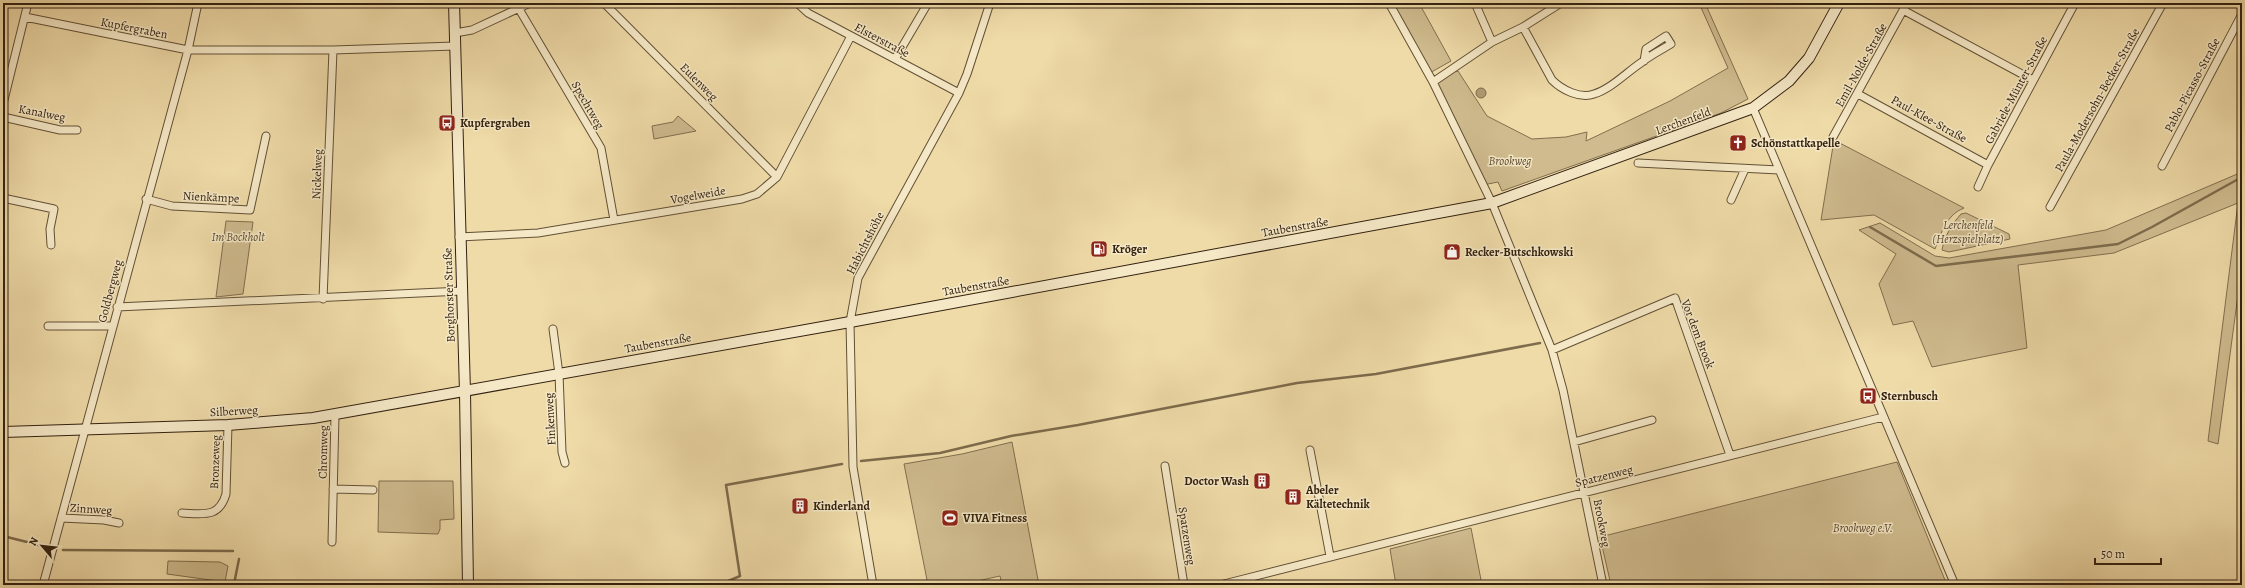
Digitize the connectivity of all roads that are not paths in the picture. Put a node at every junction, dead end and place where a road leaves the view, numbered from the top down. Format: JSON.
{"nodes":[{"id":1,"x":28,"y":3,"type":"edge"},
{"id":2,"x":198,"y":3,"type":"edge"},
{"id":3,"x":454,"y":3,"type":"edge"},
{"id":4,"x":530,"y":3,"type":"edge"},
{"id":5,"x":604,"y":3,"type":"edge"},
{"id":6,"x":797,"y":3,"type":"edge"},
{"id":7,"x":928,"y":3,"type":"edge"},
{"id":8,"x":990,"y":3,"type":"edge"},
{"id":9,"x":1389,"y":3,"type":"edge"},
{"id":10,"x":1474,"y":3,"type":"edge"},
{"id":11,"x":1561,"y":3,"type":"edge"},
{"id":12,"x":1839,"y":3,"type":"edge"},
{"id":13,"x":1907,"y":3,"type":"edge"},
{"id":14,"x":2075,"y":3,"type":"edge"},
{"id":15,"x":2163,"y":3,"type":"edge"},
{"id":16,"x":519,"y":9,"type":"junction"},
{"id":17,"x":1903,"y":10,"type":"junction"},
{"id":18,"x":2242,"y":14,"type":"edge"},
{"id":19,"x":25,"y":18,"type":"junction"},
{"id":20,"x":1522,"y":27,"type":"junction"},
{"id":21,"x":455,"y":34,"type":"junction"},
{"id":22,"x":851,"y":36,"type":"junction"},
{"id":23,"x":1492,"y":42,"type":"junction"},
{"id":24,"x":455,"y":46,"type":"junction"},
{"id":25,"x":188,"y":50,"type":"junction"},
{"id":26,"x":333,"y":50,"type":"junction"},
{"id":27,"x":895,"y":59,"type":"junction"},
{"id":28,"x":1644,"y":61,"type":"dead end"},
{"id":29,"x":2033,"y":80,"type":"junction"},
{"id":30,"x":5,"y":81,"type":"edge"},
{"id":31,"x":1433,"y":82,"type":"junction"},
{"id":32,"x":959,"y":93,"type":"junction"},
{"id":33,"x":1858,"y":94,"type":"junction"},
{"id":34,"x":3,"y":104,"type":"edge"},
{"id":35,"x":1754,"y":108,"type":"junction"},
{"id":36,"x":3,"y":117,"type":"edge"},
{"id":37,"x":77,"y":130,"type":"dead end"},
{"id":38,"x":266,"y":136,"type":"dead end"},
{"id":39,"x":1833,"y":137,"type":"dead end"},
{"id":40,"x":1638,"y":163,"type":"dead end"},
{"id":41,"x":1988,"y":165,"type":"junction"},
{"id":42,"x":2162,"y":166,"type":"dead end"},
{"id":43,"x":1745,"y":169,"type":"junction"},
{"id":44,"x":1779,"y":170,"type":"junction"},
{"id":45,"x":777,"y":176,"type":"junction"},
{"id":46,"x":1978,"y":188,"type":"dead end"},
{"id":47,"x":3,"y":198,"type":"edge"},
{"id":48,"x":146,"y":199,"type":"junction"},
{"id":49,"x":1731,"y":200,"type":"dead end"},
{"id":50,"x":1492,"y":203,"type":"junction"},
{"id":51,"x":2050,"y":207,"type":"dead end"},
{"id":52,"x":614,"y":220,"type":"junction"},
{"id":53,"x":459,"y":237,"type":"junction"},
{"id":54,"x":51,"y":245,"type":"dead end"},
{"id":55,"x":462,"y":292,"type":"junction"},
{"id":56,"x":323,"y":298,"type":"junction"},
{"id":57,"x":117,"y":307,"type":"junction"},
{"id":58,"x":850,"y":322,"type":"junction"},
{"id":59,"x":48,"y":326,"type":"dead end"},
{"id":60,"x":111,"y":326,"type":"junction"},
{"id":61,"x":553,"y":329,"type":"dead end"},
{"id":62,"x":1552,"y":350,"type":"junction"},
{"id":63,"x":559,"y":374,"type":"junction"},
{"id":64,"x":465,"y":392,"type":"junction"},
{"id":65,"x":335,"y":415,"type":"junction"},
{"id":66,"x":1883,"y":417,"type":"junction"},
{"id":67,"x":1652,"y":420,"type":"dead end"},
{"id":68,"x":228,"y":425,"type":"junction"},
{"id":69,"x":84,"y":429,"type":"junction"},
{"id":70,"x":3,"y":432,"type":"edge"},
{"id":71,"x":1574,"y":442,"type":"junction"},
{"id":72,"x":1310,"y":450,"type":"dead end"},
{"id":73,"x":1730,"y":456,"type":"junction"},
{"id":74,"x":566,"y":463,"type":"dead end"},
{"id":75,"x":1165,"y":466,"type":"dead end"},
{"id":76,"x":333,"y":490,"type":"junction"},
{"id":77,"x":373,"y":490,"type":"dead end"},
{"id":78,"x":1584,"y":493,"type":"junction"},
{"id":79,"x":182,"y":513,"type":"dead end"},
{"id":80,"x":61,"y":518,"type":"junction"},
{"id":81,"x":119,"y":523,"type":"dead end"},
{"id":82,"x":332,"y":542,"type":"dead end"},
{"id":83,"x":1330,"y":556,"type":"junction"},
{"id":84,"x":43,"y":585,"type":"edge"},
{"id":85,"x":468,"y":585,"type":"edge"},
{"id":86,"x":873,"y":585,"type":"edge"},
{"id":87,"x":1184,"y":585,"type":"edge"},
{"id":88,"x":1220,"y":585,"type":"edge"},
{"id":89,"x":1603,"y":585,"type":"edge"},
{"id":90,"x":1955,"y":585,"type":"edge"}],
"edges":[{"from":1,"to":19,"type":"street"},
{"from":2,"to":25,"type":"street","name":"Goldbergweg"},
{"from":3,"to":21,"type":"street","name":"Borghorster Straße"},
{"from":4,"to":16,"type":"street"},
{"from":5,"to":45,"type":"street","name":"Eulenweg"},
{"from":6,"to":22,"type":"street","name":"Elsterstraße"},
{"from":7,"to":27,"type":"street"},
{"from":8,"to":32,"type":"street","name":"Habichtshöhe"},
{"from":9,"to":31,"type":"street","name":"Brookweg"},
{"from":10,"to":23,"type":"street"},
{"from":11,"to":20,"type":"street"},
{"from":12,"to":35,"type":"street","name":"Lerchenfeld"},
{"from":13,"to":17,"type":"street","name":"Emil-Nolde-Straße"},
{"from":14,"to":29,"type":"street","name":"Gabriele-Münter-Straße"},
{"from":15,"to":51,"type":"street","name":"Paula-Modersohn-Becker-Straße"},
{"from":16,"to":21,"type":"street"},
{"from":16,"to":52,"type":"street","name":"Spechtweg"},
{"from":17,"to":29,"type":"street"},
{"from":17,"to":33,"type":"street","name":"Emil-Nolde-Straße"},
{"from":18,"to":42,"type":"street","name":"Pablo-Picasso-Straße"},
{"from":19,"to":25,"type":"street","name":"Kupfergraben"},
{"from":19,"to":30,"type":"street"},
{"from":20,"to":23,"type":"street"},
{"from":20,"to":28,"type":"street"},
{"from":21,"to":24,"type":"street","name":"Borghorster Straße"},
{"from":22,"to":27,"type":"street","name":"Elsterstraße"},
{"from":22,"to":45,"type":"street","name":"Vogelweide"},
{"from":23,"to":31,"type":"street"},
{"from":24,"to":26,"type":"street","name":"Kupfergraben"},
{"from":24,"to":53,"type":"street","name":"Borghorster Straße"},
{"from":25,"to":26,"type":"street","name":"Kupfergraben"},
{"from":25,"to":48,"type":"street","name":"Goldbergweg"},
{"from":26,"to":56,"type":"street","name":"Nickelweg"},
{"from":27,"to":32,"type":"street","name":"Elsterstraße"},
{"from":29,"to":41,"type":"street","name":"Gabriele-Münter-Straße"},
{"from":30,"to":34,"type":"street","name":"Kanalweg"},
{"from":31,"to":50,"type":"street","name":"Brookweg"},
{"from":32,"to":58,"type":"street","name":"Habichtshöhe"},
{"from":33,"to":39,"type":"street","name":"Emil-Nolde-Straße"},
{"from":33,"to":41,"type":"street","name":"Paul-Klee-Straße"},
{"from":35,"to":44,"type":"street"},
{"from":35,"to":50,"type":"street","name":"Lerchenfeld"},
{"from":36,"to":37,"type":"street","name":"Kanalweg"},
{"from":38,"to":48,"type":"street","name":"Nienkämpe"},
{"from":40,"to":43,"type":"street"},
{"from":41,"to":46,"type":"street","name":"Gabriele-Münter-Straße"},
{"from":43,"to":44,"type":"street"},
{"from":43,"to":49,"type":"street"},
{"from":44,"to":66,"type":"street"},
{"from":45,"to":52,"type":"street","name":"Vogelweide"},
{"from":47,"to":54,"type":"street"},
{"from":48,"to":57,"type":"street","name":"Goldbergweg"},
{"from":50,"to":58,"type":"street","name":"Taubenstraße"},
{"from":50,"to":62,"type":"street","name":"Brookweg"},
{"from":52,"to":53,"type":"street","name":"Vogelweide"},
{"from":53,"to":55,"type":"street","name":"Borghorster Straße"},
{"from":55,"to":56,"type":"street"},
{"from":55,"to":64,"type":"street","name":"Borghorster Straße"},
{"from":56,"to":57,"type":"street"},
{"from":57,"to":60,"type":"street","name":"Goldbergweg"},
{"from":58,"to":63,"type":"street","name":"Taubenstraße"},
{"from":58,"to":86,"type":"street","name":"Habichtshöhe"},
{"from":59,"to":60,"type":"street"},
{"from":60,"to":69,"type":"street","name":"Goldbergweg"},
{"from":61,"to":63,"type":"street","name":"Finkenweg"},
{"from":62,"to":71,"type":"street","name":"Brookweg"},
{"from":62,"to":73,"type":"street","name":"Vor dem Brook"},
{"from":63,"to":64,"type":"street","name":"Taubenstraße"},
{"from":63,"to":74,"type":"street","name":"Finkenweg"},
{"from":64,"to":65,"type":"street","name":"Silberweg"},
{"from":64,"to":85,"type":"street","name":"Borghorster Straße"},
{"from":65,"to":68,"type":"street","name":"Silberweg"},
{"from":65,"to":76,"type":"street","name":"Chromweg"},
{"from":66,"to":73,"type":"street","name":"Spatzenweg"},
{"from":66,"to":90,"type":"street"},
{"from":67,"to":71,"type":"street"},
{"from":68,"to":69,"type":"street","name":"Silberweg"},
{"from":68,"to":79,"type":"street","name":"Bronzeweg"},
{"from":69,"to":70,"type":"street","name":"Silberweg"},
{"from":69,"to":80,"type":"street","name":"Goldbergweg"},
{"from":71,"to":78,"type":"street","name":"Brookweg"},
{"from":72,"to":83,"type":"street"},
{"from":73,"to":78,"type":"street","name":"Spatzenweg"},
{"from":75,"to":87,"type":"street","name":"Spatzenweg"},
{"from":76,"to":77,"type":"street","name":"Chromweg"},
{"from":76,"to":82,"type":"street","name":"Chromweg"},
{"from":78,"to":83,"type":"street","name":"Spatzenweg"},
{"from":78,"to":89,"type":"street","name":"Brookweg"},
{"from":80,"to":81,"type":"street","name":"Zinnweg"},
{"from":80,"to":84,"type":"street","name":"Goldbergweg"},
{"from":83,"to":88,"type":"street","name":"Spatzenweg"}]}
